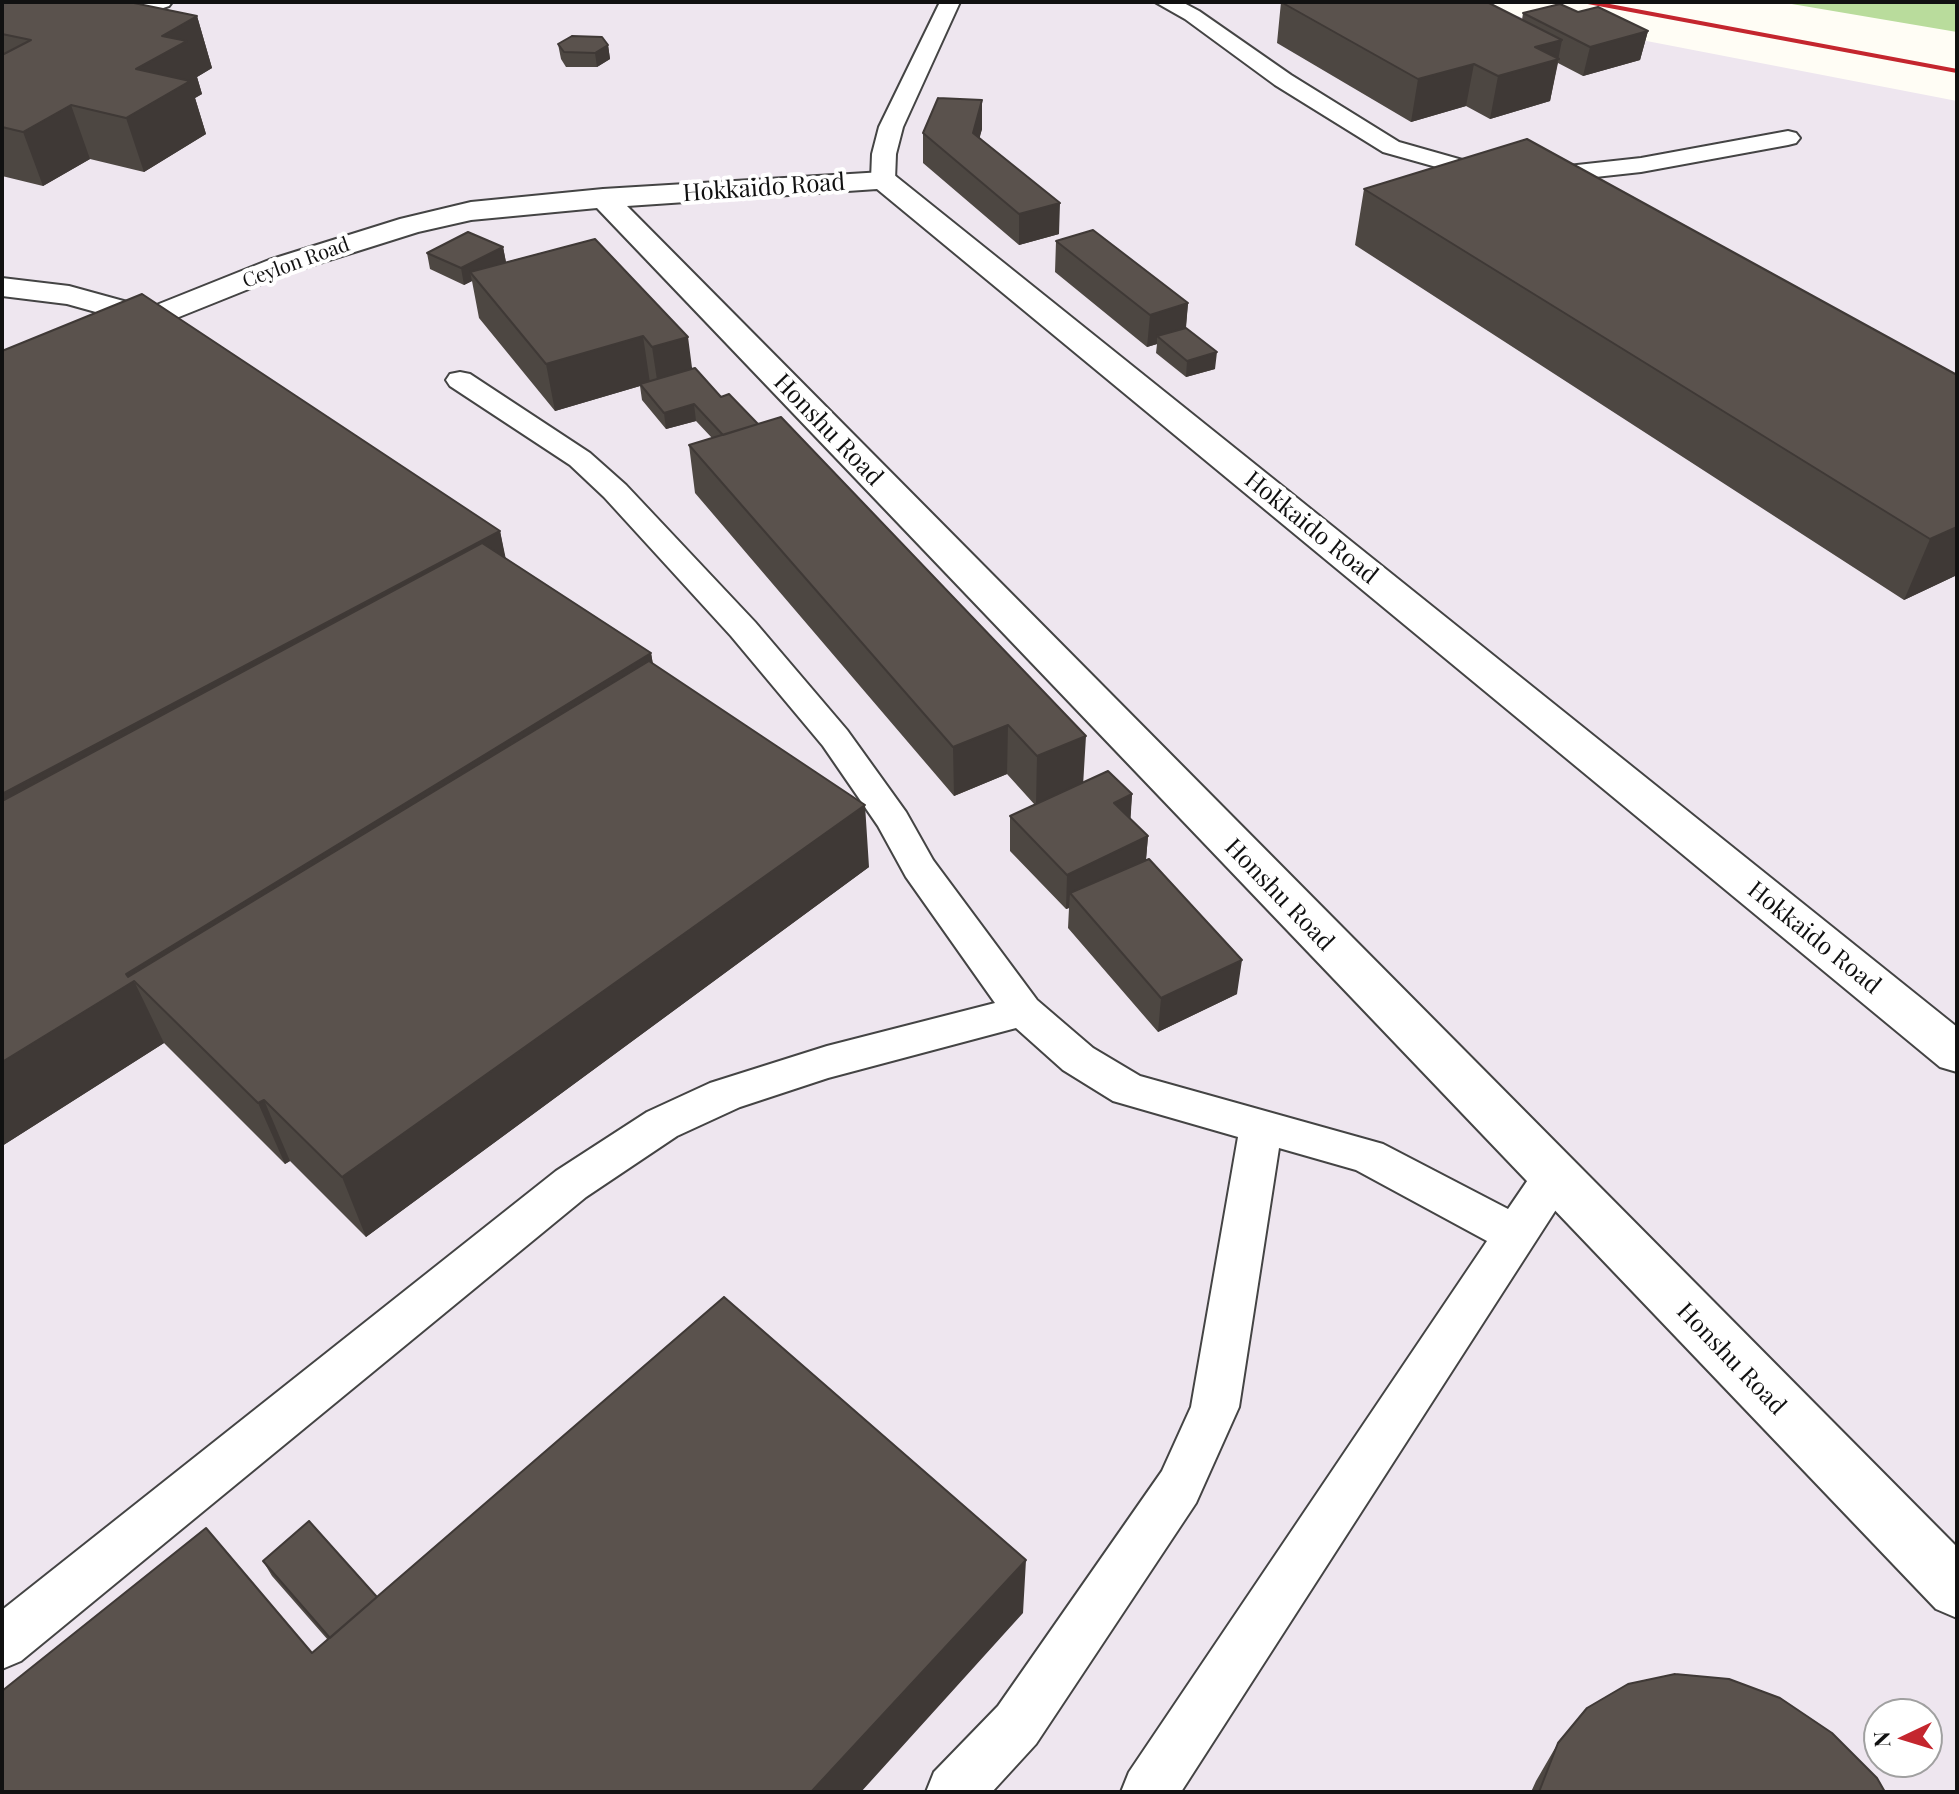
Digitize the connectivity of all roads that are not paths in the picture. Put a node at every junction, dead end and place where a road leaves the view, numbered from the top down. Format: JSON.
{"nodes":[{"id":1,"x":162,"y":2,"type":"edge"},
{"id":2,"x":950,"y":2,"type":"edge"},
{"id":3,"x":1165,"y":2,"type":"edge"},
{"id":4,"x":2,"y":8,"type":"edge"},
{"id":5,"x":1788,"y":138,"type":"dead end"},
{"id":6,"x":883,"y":180,"type":"junction"},
{"id":7,"x":603,"y":198,"type":"junction"},
{"id":8,"x":2,"y":287,"type":"edge"},
{"id":9,"x":151,"y":318,"type":"junction"},
{"id":10,"x":2,"y":378,"type":"edge"},
{"id":11,"x":460,"y":380,"type":"dead end"},
{"id":12,"x":1023,"y":1011,"type":"junction"},
{"id":13,"x":1957,"y":1054,"type":"edge"},
{"id":14,"x":1261,"y":1126,"type":"junction"},
{"id":15,"x":1553,"y":1178,"type":"junction"},
{"id":16,"x":1516,"y":1235,"type":"junction"},
{"id":17,"x":1957,"y":1589,"type":"edge"},
{"id":18,"x":2,"y":1643,"type":"edge"},
{"id":19,"x":954,"y":1792,"type":"edge"},
{"id":20,"x":1149,"y":1792,"type":"edge"}],
"edges":[{"from":1,"to":4,"type":"lane"},
{"from":2,"to":6,"type":"lane"},
{"from":3,"to":5,"type":"lane"},
{"from":6,"to":7,"type":"street","name":"Hokkaido Road"},
{"from":6,"to":13,"type":"street","name":"Hokkaido Road"},
{"from":7,"to":9,"type":"street","name":"Ceylon Road"},
{"from":7,"to":15,"type":"street","name":"Honshu Road"},
{"from":8,"to":9,"type":"street"},
{"from":9,"to":10,"type":"street","name":"Ceylon Road"},
{"from":11,"to":12,"type":"lane"},
{"from":12,"to":14,"type":"lane"},
{"from":12,"to":18,"type":"lane"},
{"from":14,"to":16,"type":"lane"},
{"from":14,"to":19,"type":"lane"},
{"from":15,"to":16,"type":"lane"},
{"from":15,"to":17,"type":"street","name":"Honshu Road"},
{"from":16,"to":20,"type":"lane"}]}
